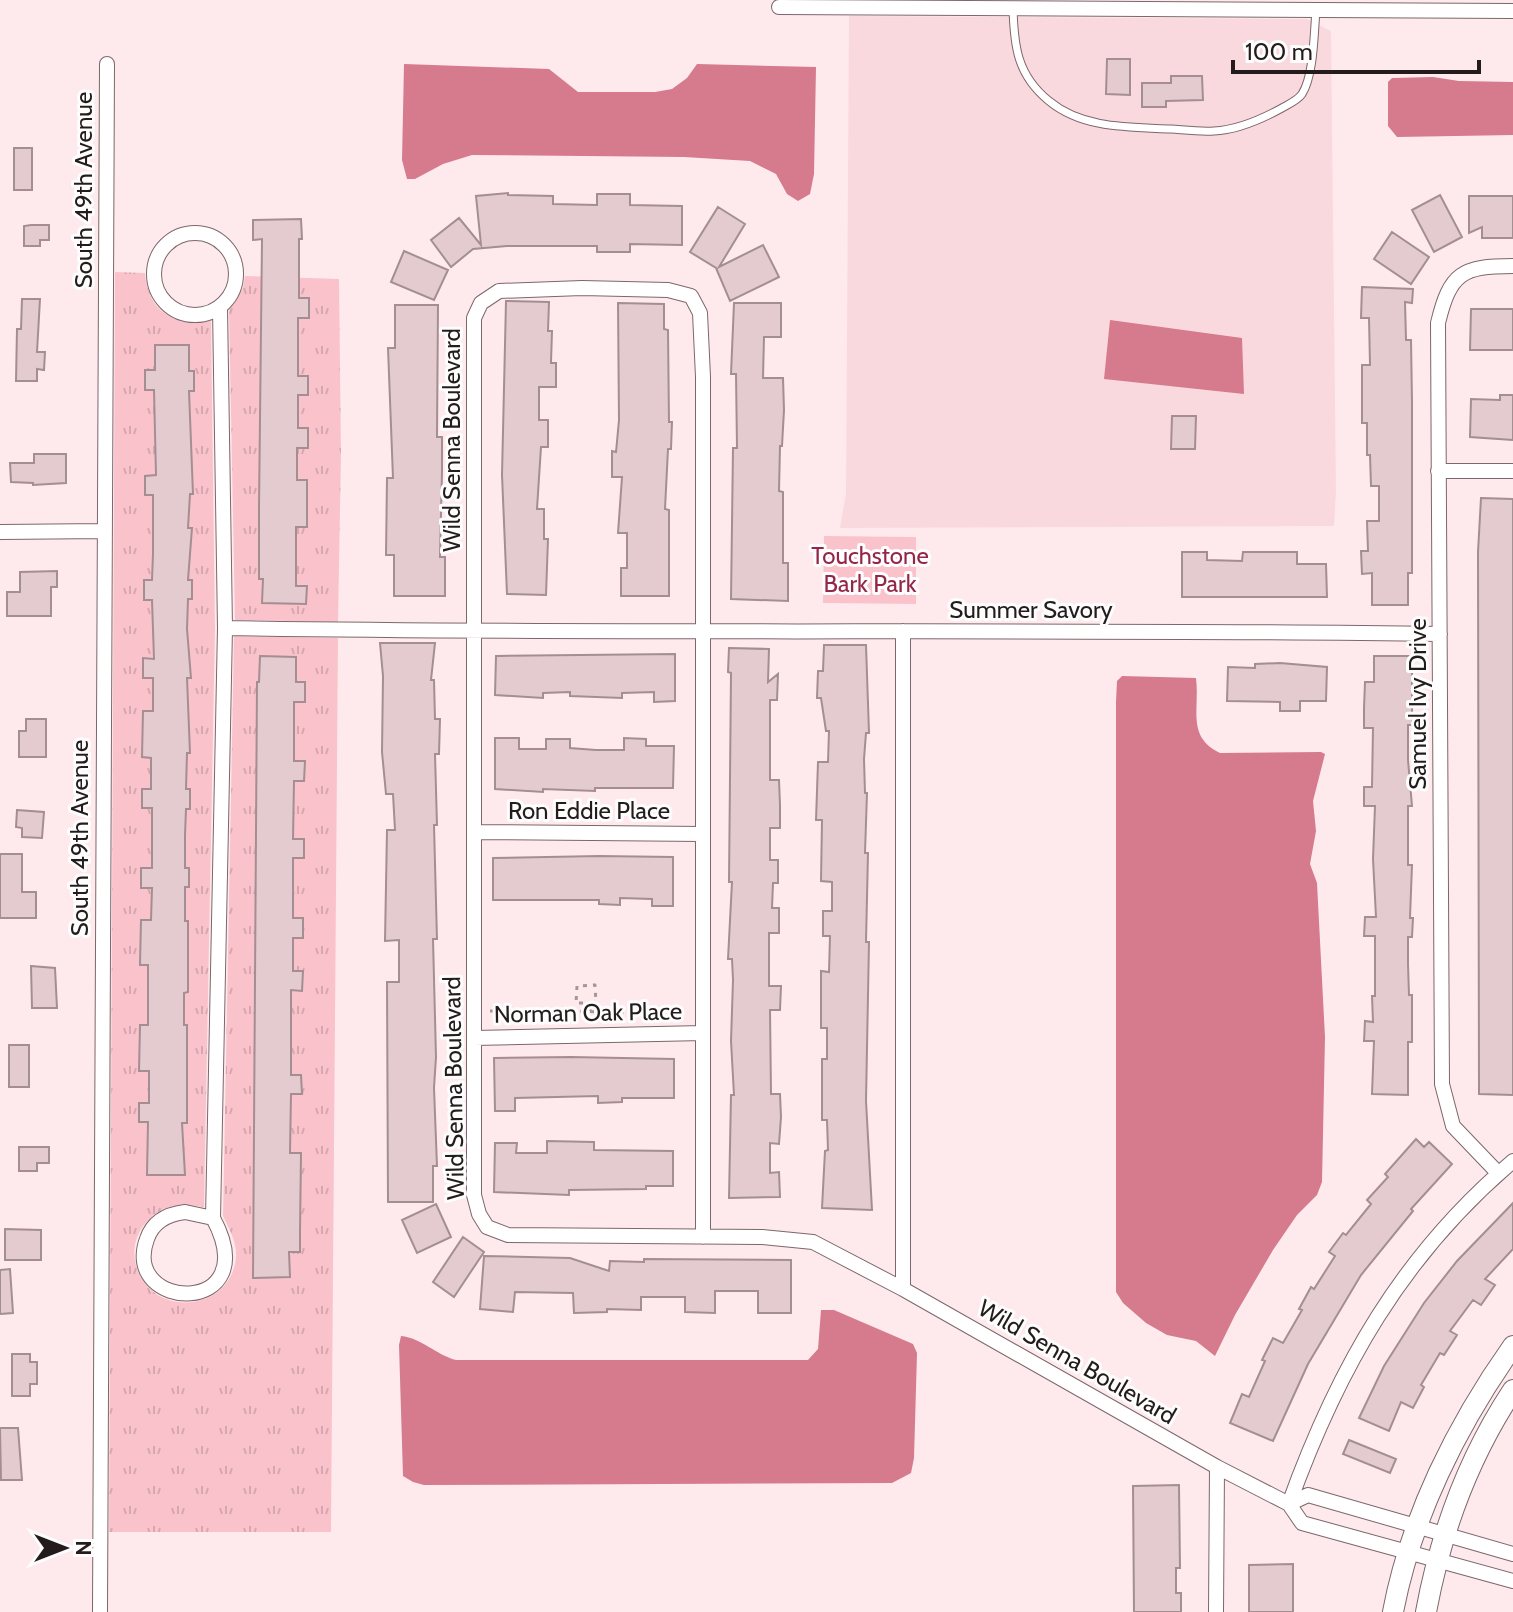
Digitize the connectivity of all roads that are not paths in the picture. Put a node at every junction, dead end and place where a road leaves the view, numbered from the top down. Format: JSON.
{"nodes":[{"id":1,"x":1177,"y":5,"type":"edge"},
{"id":2,"x":1464,"y":6,"type":"edge"},
{"id":3,"x":779,"y":7,"type":"dead end"},
{"id":4,"x":1013,"y":8,"type":"junction"},
{"id":5,"x":1316,"y":10,"type":"junction"},
{"id":6,"x":1513,"y":11,"type":"edge"},
{"id":7,"x":107,"y":64,"type":"dead end"},
{"id":8,"x":1513,"y":266,"type":"edge"},
{"id":9,"x":220,"y":307,"type":"junction"},
{"id":10,"x":1438,"y":471,"type":"junction"},
{"id":11,"x":1513,"y":471,"type":"edge"},
{"id":12,"x":104,"y":531,"type":"junction"},
{"id":13,"x":0,"y":532,"type":"edge"},
{"id":14,"x":225,"y":628,"type":"junction"},
{"id":15,"x":703,"y":630,"type":"junction"},
{"id":16,"x":903,"y":631,"type":"junction"},
{"id":17,"x":474,"y":632,"type":"junction"},
{"id":18,"x":1440,"y":634,"type":"junction"},
{"id":19,"x":474,"y":832,"type":"junction"},
{"id":20,"x":703,"y":834,"type":"junction"},
{"id":21,"x":703,"y":1033,"type":"junction"},
{"id":22,"x":474,"y":1038,"type":"junction"},
{"id":23,"x":1513,"y":1161,"type":"edge"},
{"id":24,"x":1498,"y":1173,"type":"junction"},
{"id":25,"x":213,"y":1218,"type":"junction"},
{"id":26,"x":703,"y":1237,"type":"junction"},
{"id":27,"x":903,"y":1289,"type":"junction"},
{"id":28,"x":1513,"y":1346,"type":"edge"},
{"id":29,"x":1513,"y":1390,"type":"edge"},
{"id":30,"x":1217,"y":1467,"type":"junction"},
{"id":31,"x":1289,"y":1504,"type":"junction"},
{"id":32,"x":1417,"y":1527,"type":"junction"},
{"id":33,"x":1444,"y":1535,"type":"junction"},
{"id":34,"x":1408,"y":1553,"type":"junction"},
{"id":35,"x":1513,"y":1554,"type":"edge"},
{"id":36,"x":1437,"y":1561,"type":"junction"},
{"id":37,"x":1513,"y":1581,"type":"edge"},
{"id":38,"x":100,"y":1612,"type":"edge"},
{"id":39,"x":1216,"y":1612,"type":"edge"},
{"id":40,"x":1393,"y":1612,"type":"edge"},
{"id":41,"x":1426,"y":1612,"type":"edge"}],
"edges":[{"from":1,"to":4,"type":"street"},
{"from":1,"to":5,"type":"street"},
{"from":2,"to":5,"type":"street"},
{"from":2,"to":6,"type":"street"},
{"from":3,"to":4,"type":"street"},
{"from":4,"to":5,"type":"lane"},
{"from":7,"to":12,"type":"street","name":"South 49th Avenue"},
{"from":8,"to":10,"type":"street","name":"Samuel Ivy Drive"},
{"from":9,"to":9,"type":"street"},
{"from":9,"to":14,"type":"street"},
{"from":10,"to":11,"type":"street"},
{"from":10,"to":18,"type":"street","name":"Samuel Ivy Drive"},
{"from":12,"to":13,"type":"street"},
{"from":12,"to":38,"type":"street","name":"South 49th Avenue"},
{"from":14,"to":17,"type":"street","name":"Summer Savory"},
{"from":14,"to":25,"type":"street"},
{"from":15,"to":16,"type":"street","name":"Summer Savory"},
{"from":15,"to":17,"type":"street","name":"Summer Savory"},
{"from":15,"to":17,"type":"street","name":"Wild Senna Boulevard"},
{"from":15,"to":20,"type":"street","name":"Wild Senna Boulevard"},
{"from":16,"to":18,"type":"street","name":"Summer Savory"},
{"from":16,"to":27,"type":"street"},
{"from":17,"to":19,"type":"street","name":"Wild Senna Boulevard"},
{"from":18,"to":24,"type":"street","name":"Samuel Ivy Drive"},
{"from":19,"to":20,"type":"street","name":"Ron Eddie Place"},
{"from":19,"to":22,"type":"street","name":"Wild Senna Boulevard"},
{"from":20,"to":21,"type":"street","name":"Wild Senna Boulevard"},
{"from":21,"to":22,"type":"street","name":"Norman Oak Place"},
{"from":21,"to":26,"type":"street","name":"Wild Senna Boulevard"},
{"from":22,"to":26,"type":"street","name":"Wild Senna Boulevard"},
{"from":23,"to":24,"type":"street"},
{"from":24,"to":31,"type":"street"},
{"from":25,"to":25,"type":"street"},
{"from":26,"to":27,"type":"street","name":"Wild Senna Boulevard"},
{"from":27,"to":30,"type":"street","name":"Wild Senna Boulevard"},
{"from":28,"to":32,"type":"street"},
{"from":29,"to":33,"type":"street"},
{"from":30,"to":31,"type":"street","name":"Wild Senna Boulevard"},
{"from":30,"to":39,"type":"street"},
{"from":31,"to":32,"type":"street"},
{"from":31,"to":34,"type":"street","name":"Wild Senna Boulevard"},
{"from":32,"to":33,"type":"street"},
{"from":32,"to":34,"type":"street"},
{"from":33,"to":35,"type":"street"},
{"from":33,"to":36,"type":"street"},
{"from":34,"to":36,"type":"street","name":"Wild Senna Boulevard"},
{"from":34,"to":40,"type":"street"},
{"from":36,"to":37,"type":"street","name":"Wild Senna Boulevard"},
{"from":36,"to":41,"type":"street"}]}
